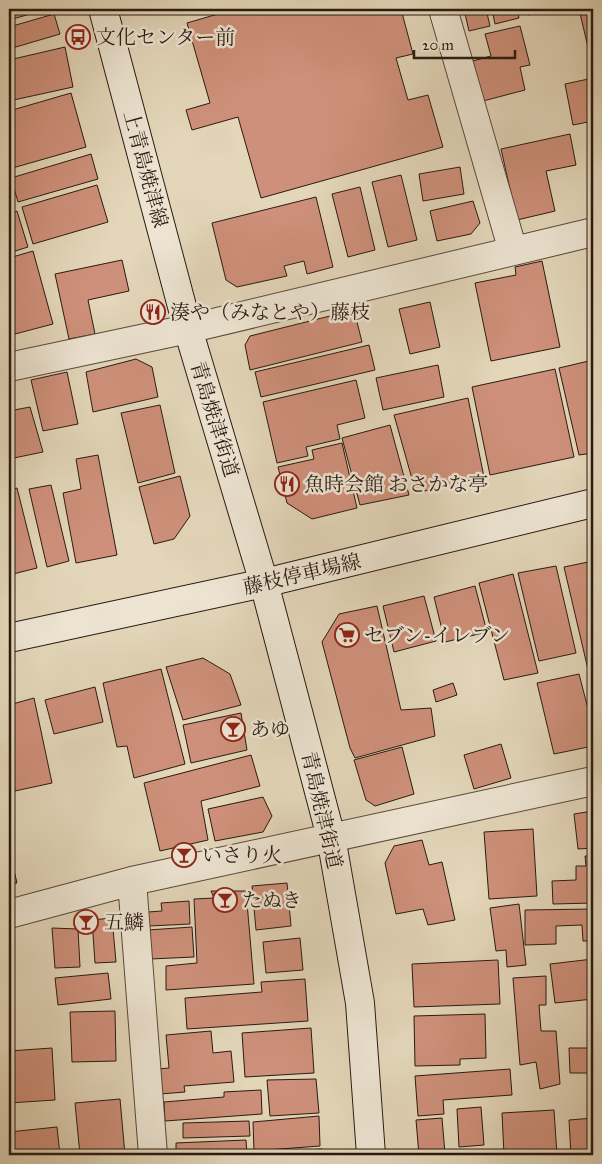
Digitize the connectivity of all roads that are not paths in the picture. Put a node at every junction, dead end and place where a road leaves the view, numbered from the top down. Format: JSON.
{"nodes":[{"id":1,"x":103,"y":9,"type":"edge"},
{"id":2,"x":443,"y":9,"type":"edge"},
{"id":3,"x":593,"y":232,"type":"edge"},
{"id":4,"x":513,"y":251,"type":"junction"},
{"id":5,"x":188,"y":329,"type":"junction"},
{"id":6,"x":9,"y":367,"type":"edge"},
{"id":7,"x":593,"y":503,"type":"edge"},
{"id":8,"x":264,"y":583,"type":"junction"},
{"id":9,"x":9,"y":638,"type":"edge"},
{"id":10,"x":593,"y":781,"type":"edge"},
{"id":11,"x":331,"y":837,"type":"junction"},
{"id":12,"x":132,"y":880,"type":"junction"},
{"id":13,"x":9,"y":914,"type":"edge"},
{"id":14,"x":153,"y":1155,"type":"edge"},
{"id":15,"x":371,"y":1155,"type":"edge"}],
"edges":[{"from":1,"to":5,"type":"main road","name":"上青島焼津線"},
{"from":2,"to":4,"type":"main road"},
{"from":3,"to":4,"type":"main road"},
{"from":4,"to":5,"type":"main road"},
{"from":5,"to":6,"type":"main road"},
{"from":5,"to":8,"type":"main road","name":"青島焼津街道"},
{"from":7,"to":8,"type":"main road","name":"藤枝停車場線"},
{"from":8,"to":9,"type":"main road","name":"藤枝停車場線"},
{"from":8,"to":11,"type":"main road","name":"青島焼津街道"},
{"from":10,"to":11,"type":"main road"},
{"from":11,"to":12,"type":"main road"},
{"from":11,"to":15,"type":"main road","name":"青島焼津街道"},
{"from":12,"to":13,"type":"main road"},
{"from":12,"to":14,"type":"main road"}]}
